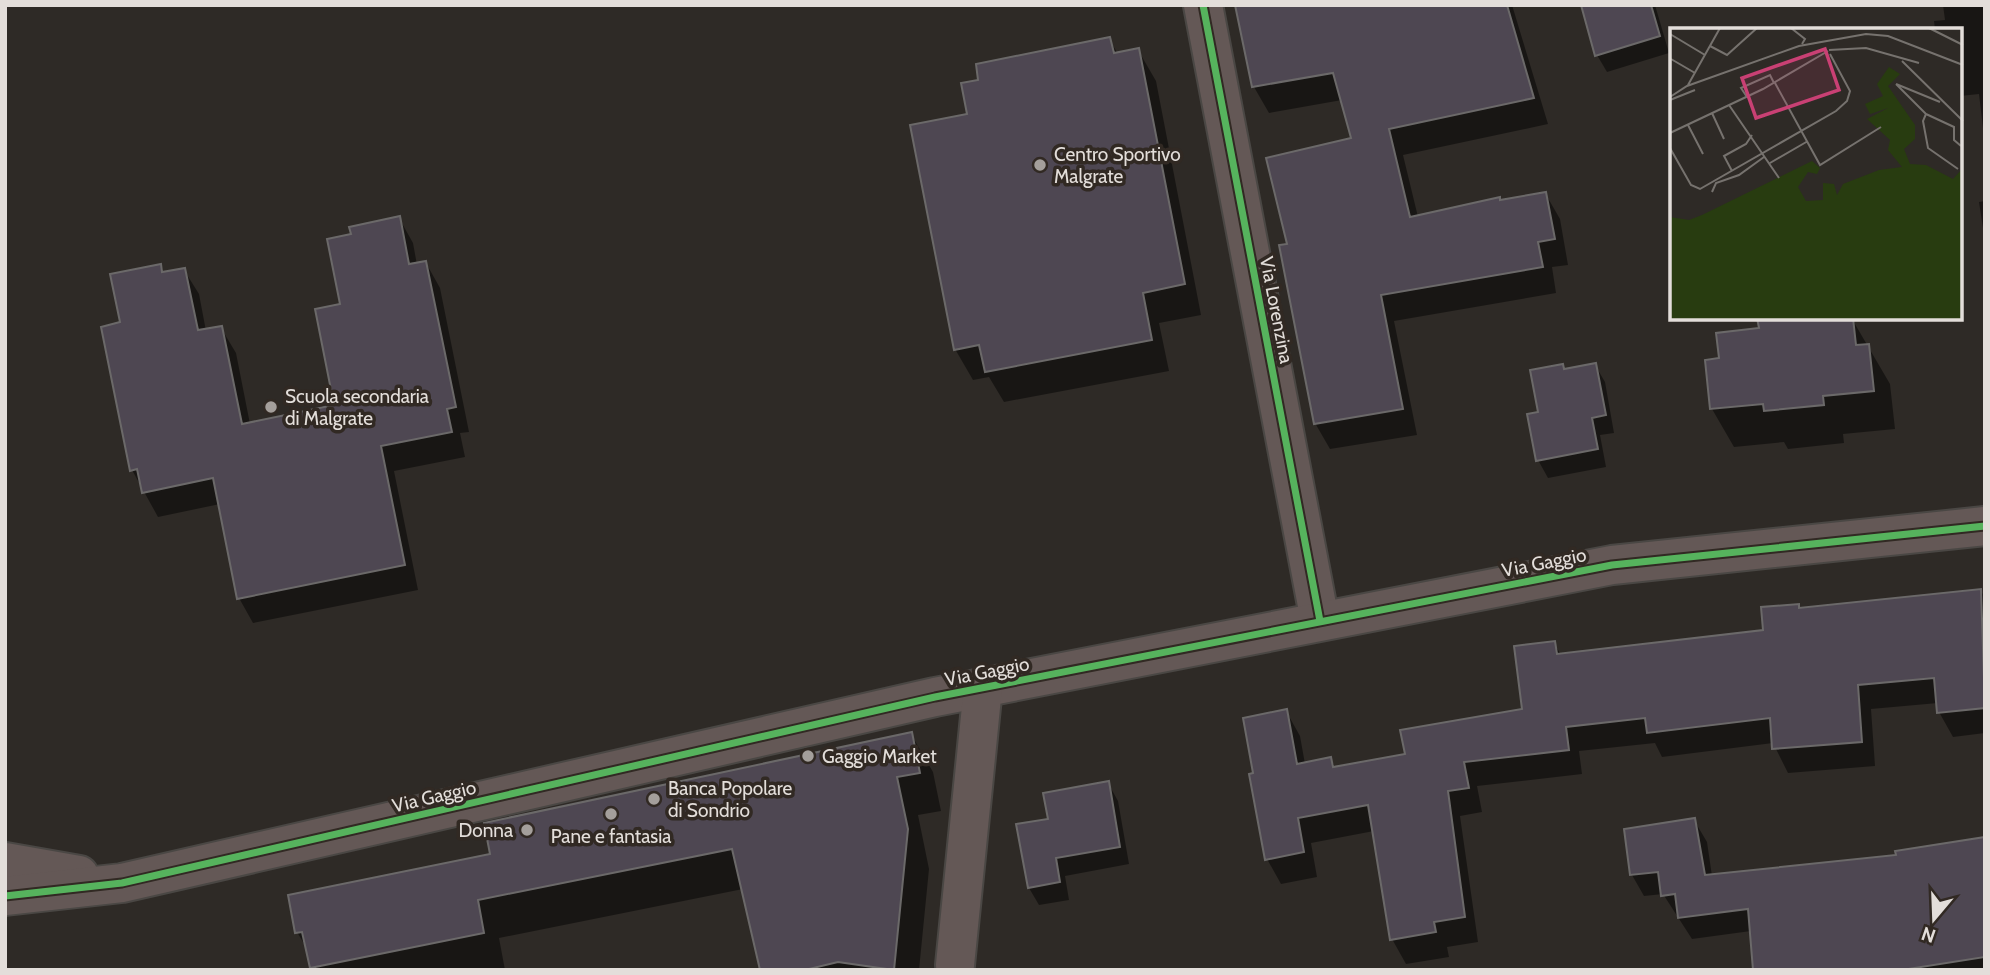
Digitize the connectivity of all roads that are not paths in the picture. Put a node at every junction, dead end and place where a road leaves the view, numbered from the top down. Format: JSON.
{"nodes":[{"id":1,"x":1203,"y":5,"type":"edge"},
{"id":2,"x":1985,"y":526,"type":"edge"},
{"id":3,"x":1320,"y":621,"type":"junction"},
{"id":4,"x":983,"y":687,"type":"junction"},
{"id":5,"x":5,"y":862,"type":"edge"},
{"id":6,"x":122,"y":883,"type":"junction"},
{"id":7,"x":5,"y":895,"type":"edge"},
{"id":8,"x":955,"y":965,"type":"dead end"}],
"edges":[{"from":1,"to":3,"type":"street","name":"Via Lorenzina"},
{"from":2,"to":3,"type":"street","name":"Via Gaggio"},
{"from":3,"to":4,"type":"street","name":"Via Gaggio"},
{"from":4,"to":6,"type":"street","name":"Via Gaggio"},
{"from":4,"to":8,"type":"street"},
{"from":5,"to":6,"type":"street","name":"Via Gaggio"},
{"from":6,"to":7,"type":"street","name":"Via Gaggio"}]}
